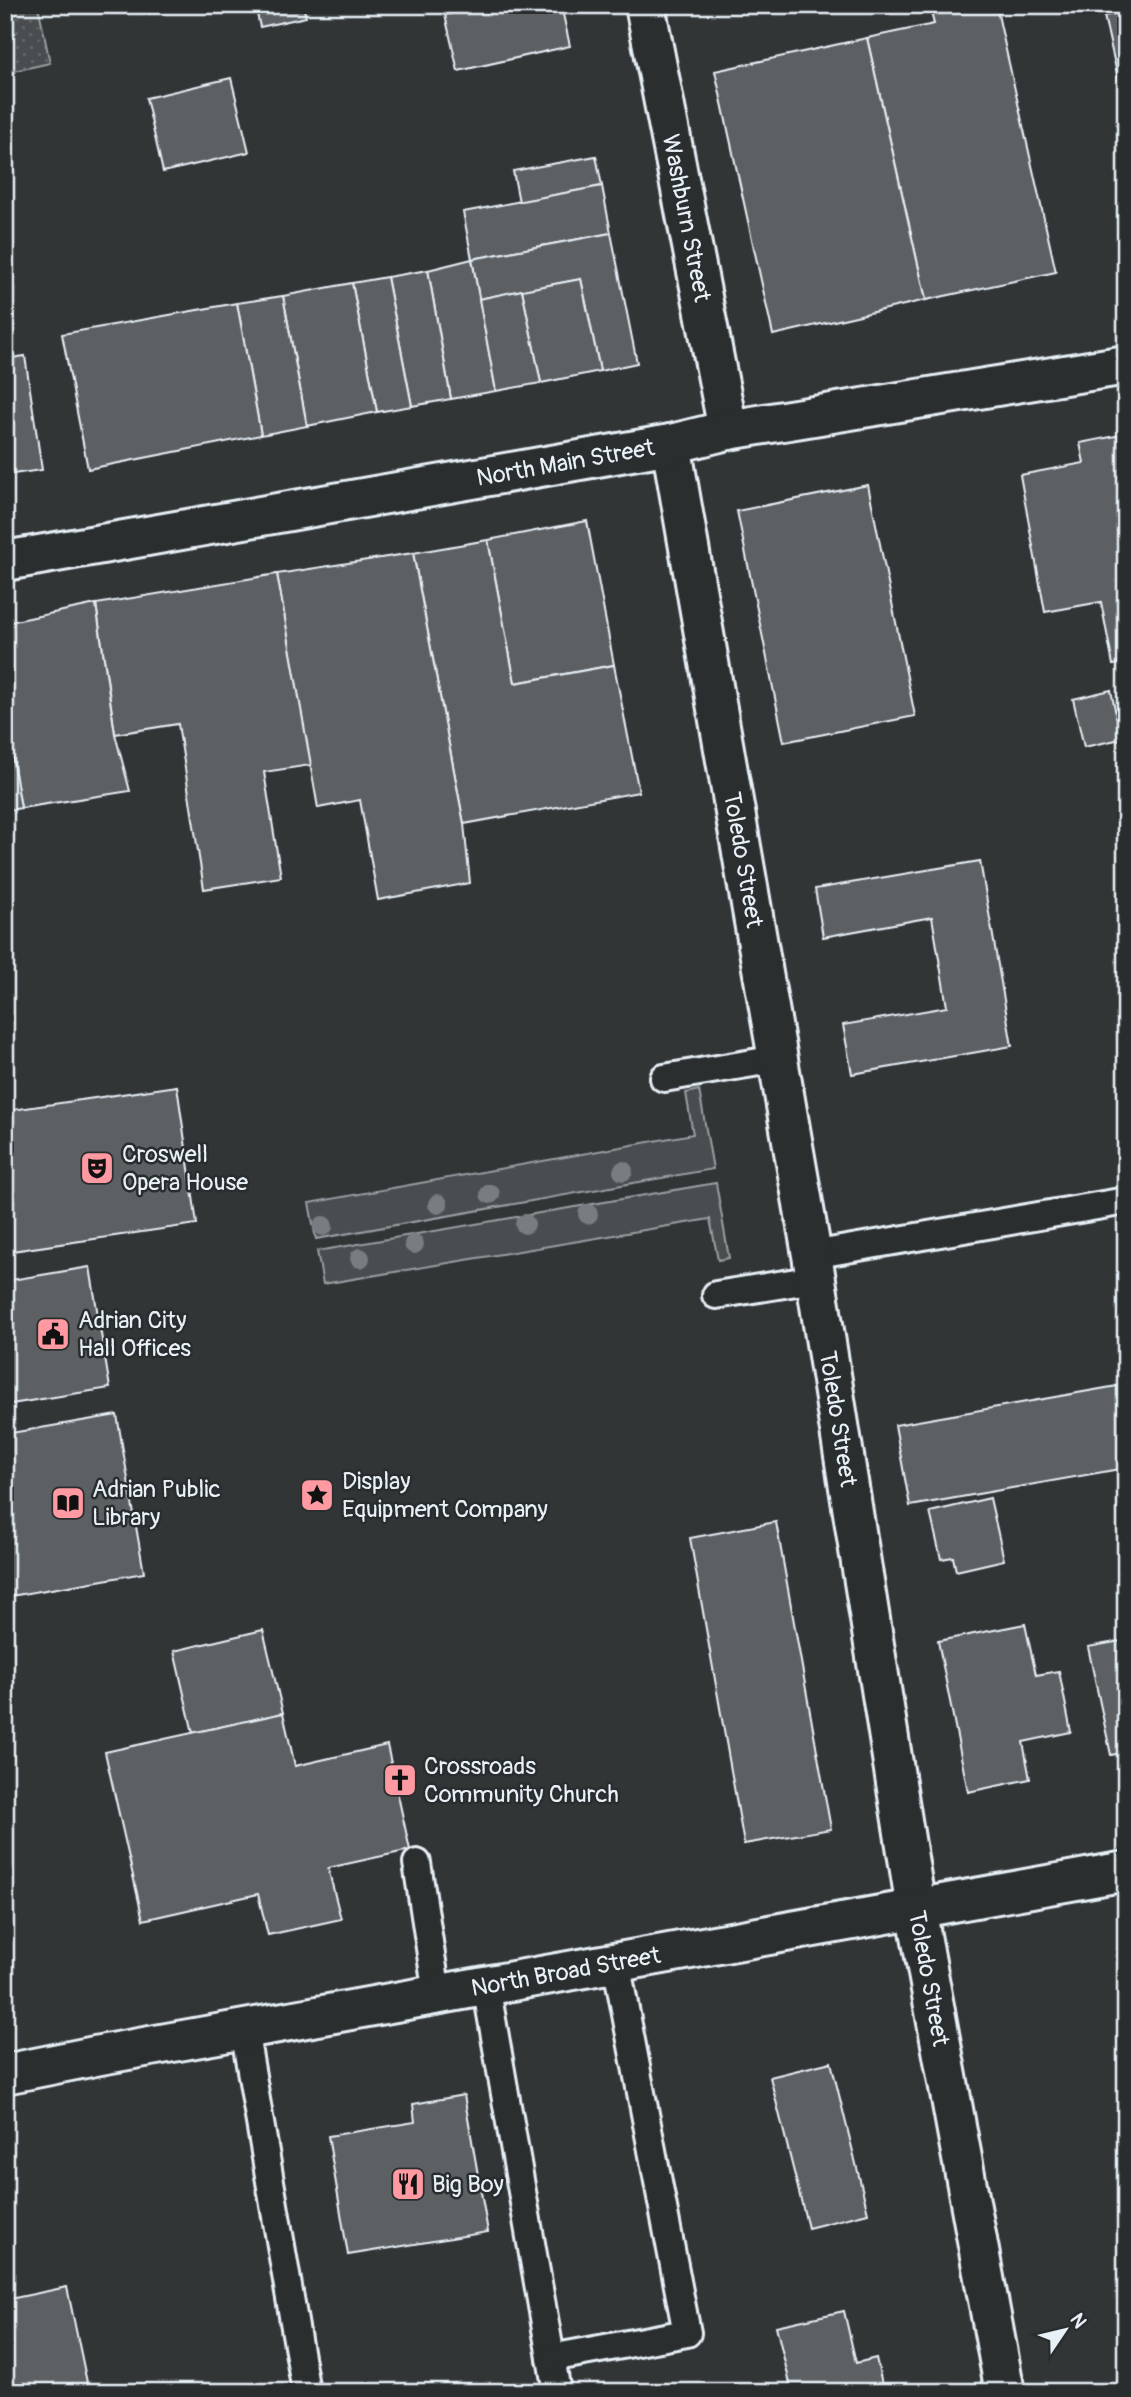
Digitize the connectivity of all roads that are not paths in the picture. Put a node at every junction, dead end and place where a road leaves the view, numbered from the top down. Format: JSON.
{"nodes":[{"id":1,"x":645,"y":5,"type":"edge"},
{"id":2,"x":1126,"y":365,"type":"edge"},
{"id":3,"x":728,"y":429,"type":"junction"},
{"id":4,"x":671,"y":444,"type":"junction"},
{"id":5,"x":5,"y":561,"type":"edge"},
{"id":6,"x":777,"y":1059,"type":"junction"},
{"id":7,"x":664,"y":1078,"type":"dead end"},
{"id":8,"x":1126,"y":1201,"type":"edge"},
{"id":9,"x":813,"y":1267,"type":"junction"},
{"id":10,"x":716,"y":1295,"type":"dead end"},
{"id":11,"x":417,"y":1863,"type":"dead end"},
{"id":12,"x":1126,"y":1871,"type":"edge"},
{"id":13,"x":916,"y":1908,"type":"junction"},
{"id":14,"x":616,"y":1962,"type":"junction"},
{"id":15,"x":486,"y":1985,"type":"junction"},
{"id":16,"x":437,"y":1994,"type":"junction"},
{"id":17,"x":244,"y":2029,"type":"junction"},
{"id":18,"x":5,"y":2074,"type":"edge"},
{"id":19,"x":551,"y":2358,"type":"junction"},
{"id":20,"x":306,"y":2392,"type":"edge"},
{"id":21,"x":557,"y":2392,"type":"edge"},
{"id":22,"x":1005,"y":2392,"type":"edge"}],
"edges":[{"from":1,"to":3,"type":"street","name":"Washburn Street"},
{"from":2,"to":3,"type":"street","name":"North Main Street"},
{"from":3,"to":4,"type":"street","name":"North Main Street"},
{"from":4,"to":5,"type":"street","name":"North Main Street"},
{"from":4,"to":6,"type":"street","name":"Toledo Street"},
{"from":6,"to":7,"type":"lane"},
{"from":6,"to":9,"type":"street","name":"Toledo Street"},
{"from":8,"to":9,"type":"lane"},
{"from":9,"to":10,"type":"lane"},
{"from":9,"to":13,"type":"street","name":"Toledo Street"},
{"from":11,"to":16,"type":"lane"},
{"from":12,"to":13,"type":"street","name":"North Broad Street"},
{"from":13,"to":14,"type":"street","name":"North Broad Street"},
{"from":13,"to":22,"type":"street","name":"Toledo Street"},
{"from":14,"to":15,"type":"street","name":"North Broad Street"},
{"from":14,"to":19,"type":"lane"},
{"from":15,"to":16,"type":"street","name":"North Broad Street"},
{"from":15,"to":19,"type":"lane"},
{"from":16,"to":17,"type":"street","name":"North Broad Street"},
{"from":17,"to":18,"type":"street","name":"North Broad Street"},
{"from":17,"to":20,"type":"lane"},
{"from":19,"to":21,"type":"lane"}]}
